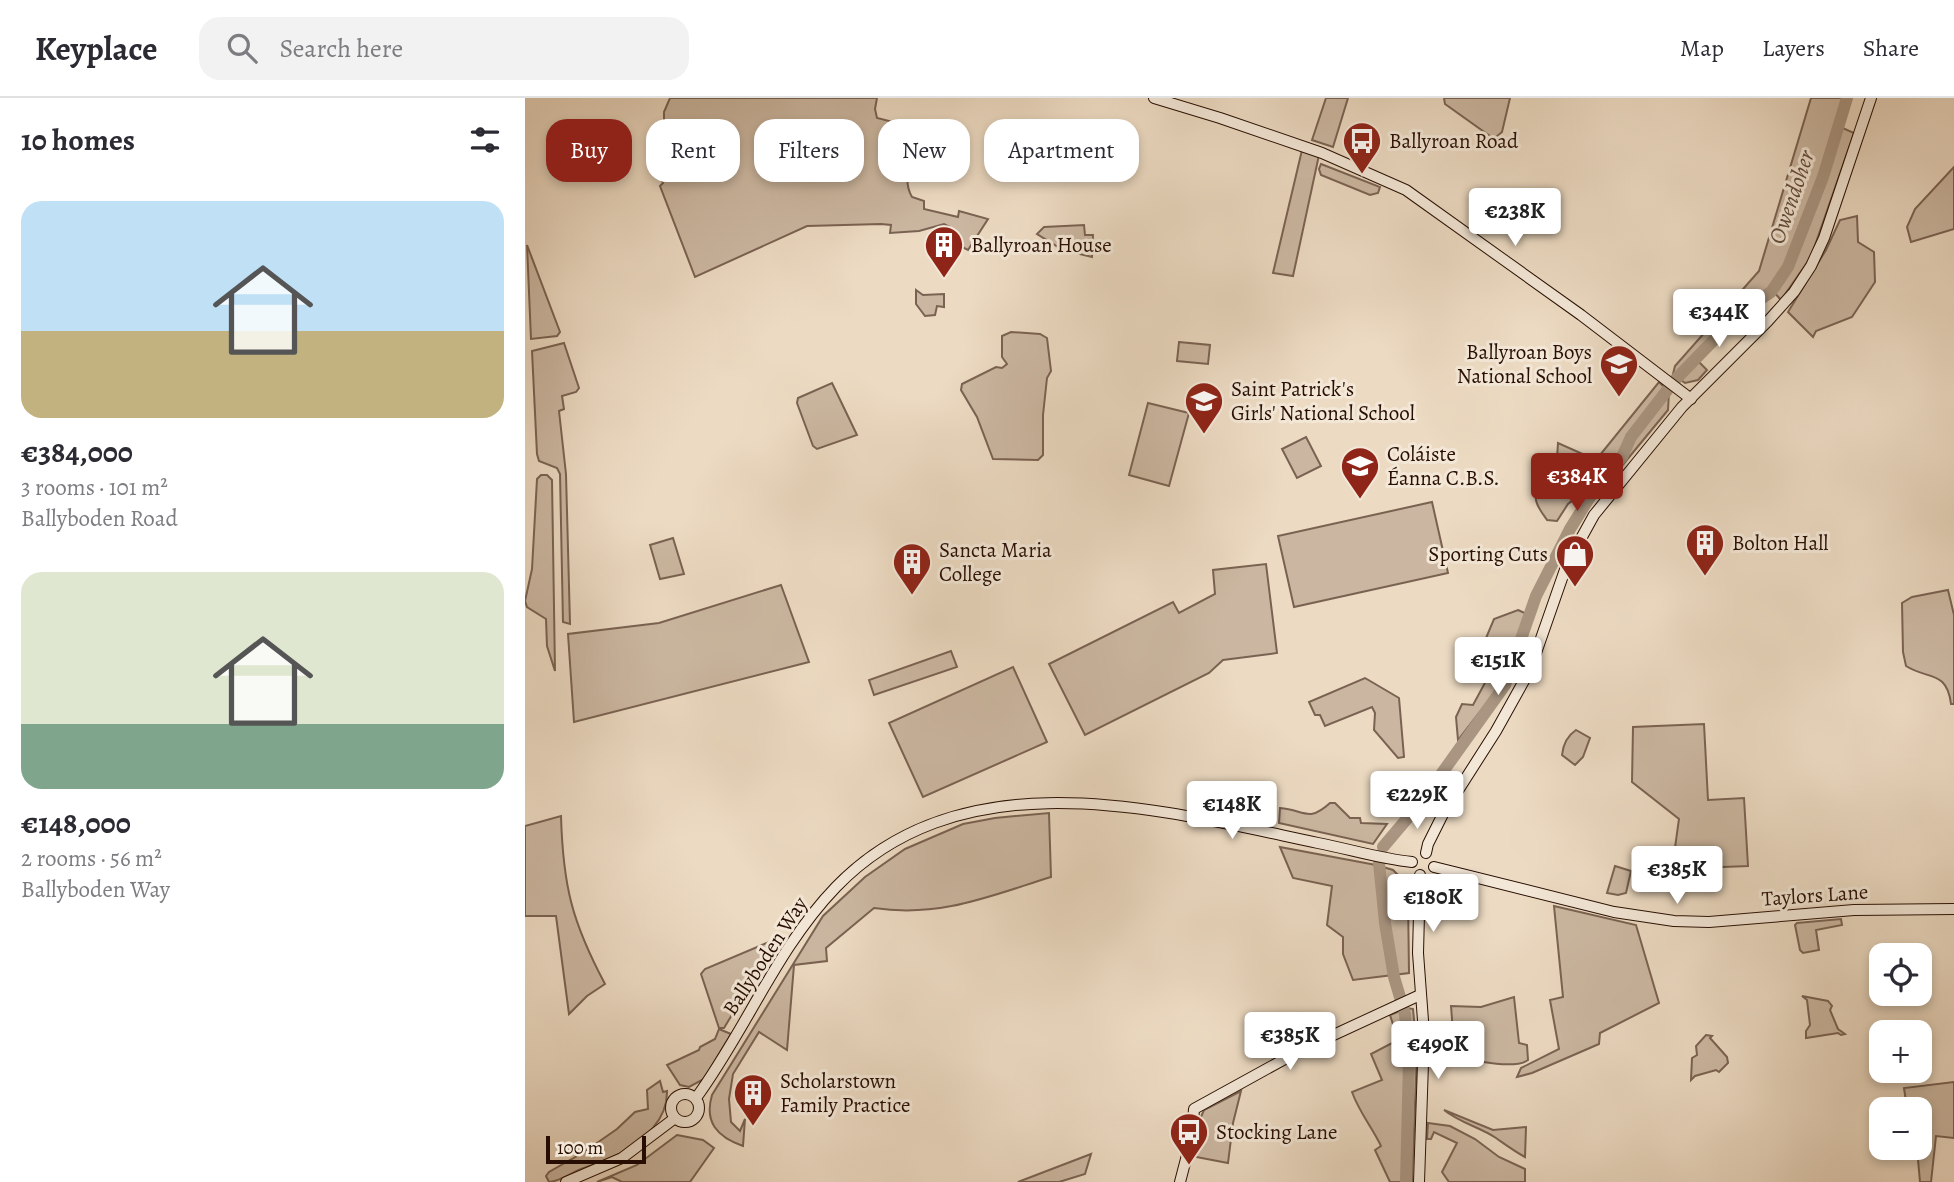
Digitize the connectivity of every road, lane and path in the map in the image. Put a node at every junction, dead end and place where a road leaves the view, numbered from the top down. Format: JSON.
{"nodes":[{"id":1,"x":1154,"y":98,"type":"edge"},
{"id":2,"x":1871,"y":98,"type":"edge"},
{"id":3,"x":1691,"y":399,"type":"junction"},
{"id":4,"x":1426,"y":853,"type":"junction"},
{"id":5,"x":1412,"y":862,"type":"junction"},
{"id":6,"x":1434,"y":867,"type":"junction"},
{"id":7,"x":1420,"y":875,"type":"junction"},
{"id":8,"x":1954,"y":909,"type":"edge"},
{"id":9,"x":1420,"y":995,"type":"junction"},
{"id":10,"x":696,"y":1098,"type":"junction"},
{"id":11,"x":675,"y":1118,"type":"junction"},
{"id":12,"x":566,"y":1182,"type":"edge"},
{"id":13,"x":1180,"y":1182,"type":"edge"},
{"id":14,"x":1419,"y":1182,"type":"edge"}],
"edges":[{"from":1,"to":3,"type":"main road"},
{"from":2,"to":3,"type":"main road"},
{"from":3,"to":4,"type":"main road"},
{"from":4,"to":5,"type":"main road"},
{"from":4,"to":6,"type":"main road"},
{"from":5,"to":7,"type":"main road"},
{"from":5,"to":10,"type":"main road","name":"Ballyboden Way"},
{"from":6,"to":7,"type":"main road"},
{"from":6,"to":8,"type":"main road","name":"Taylors Lane"},
{"from":7,"to":9,"type":"main road"},
{"from":9,"to":13,"type":"main road"},
{"from":9,"to":14,"type":"main road"},
{"from":10,"to":11,"type":"main road"},
{"from":10,"to":11,"type":"main road"},
{"from":11,"to":12,"type":"main road"}]}
